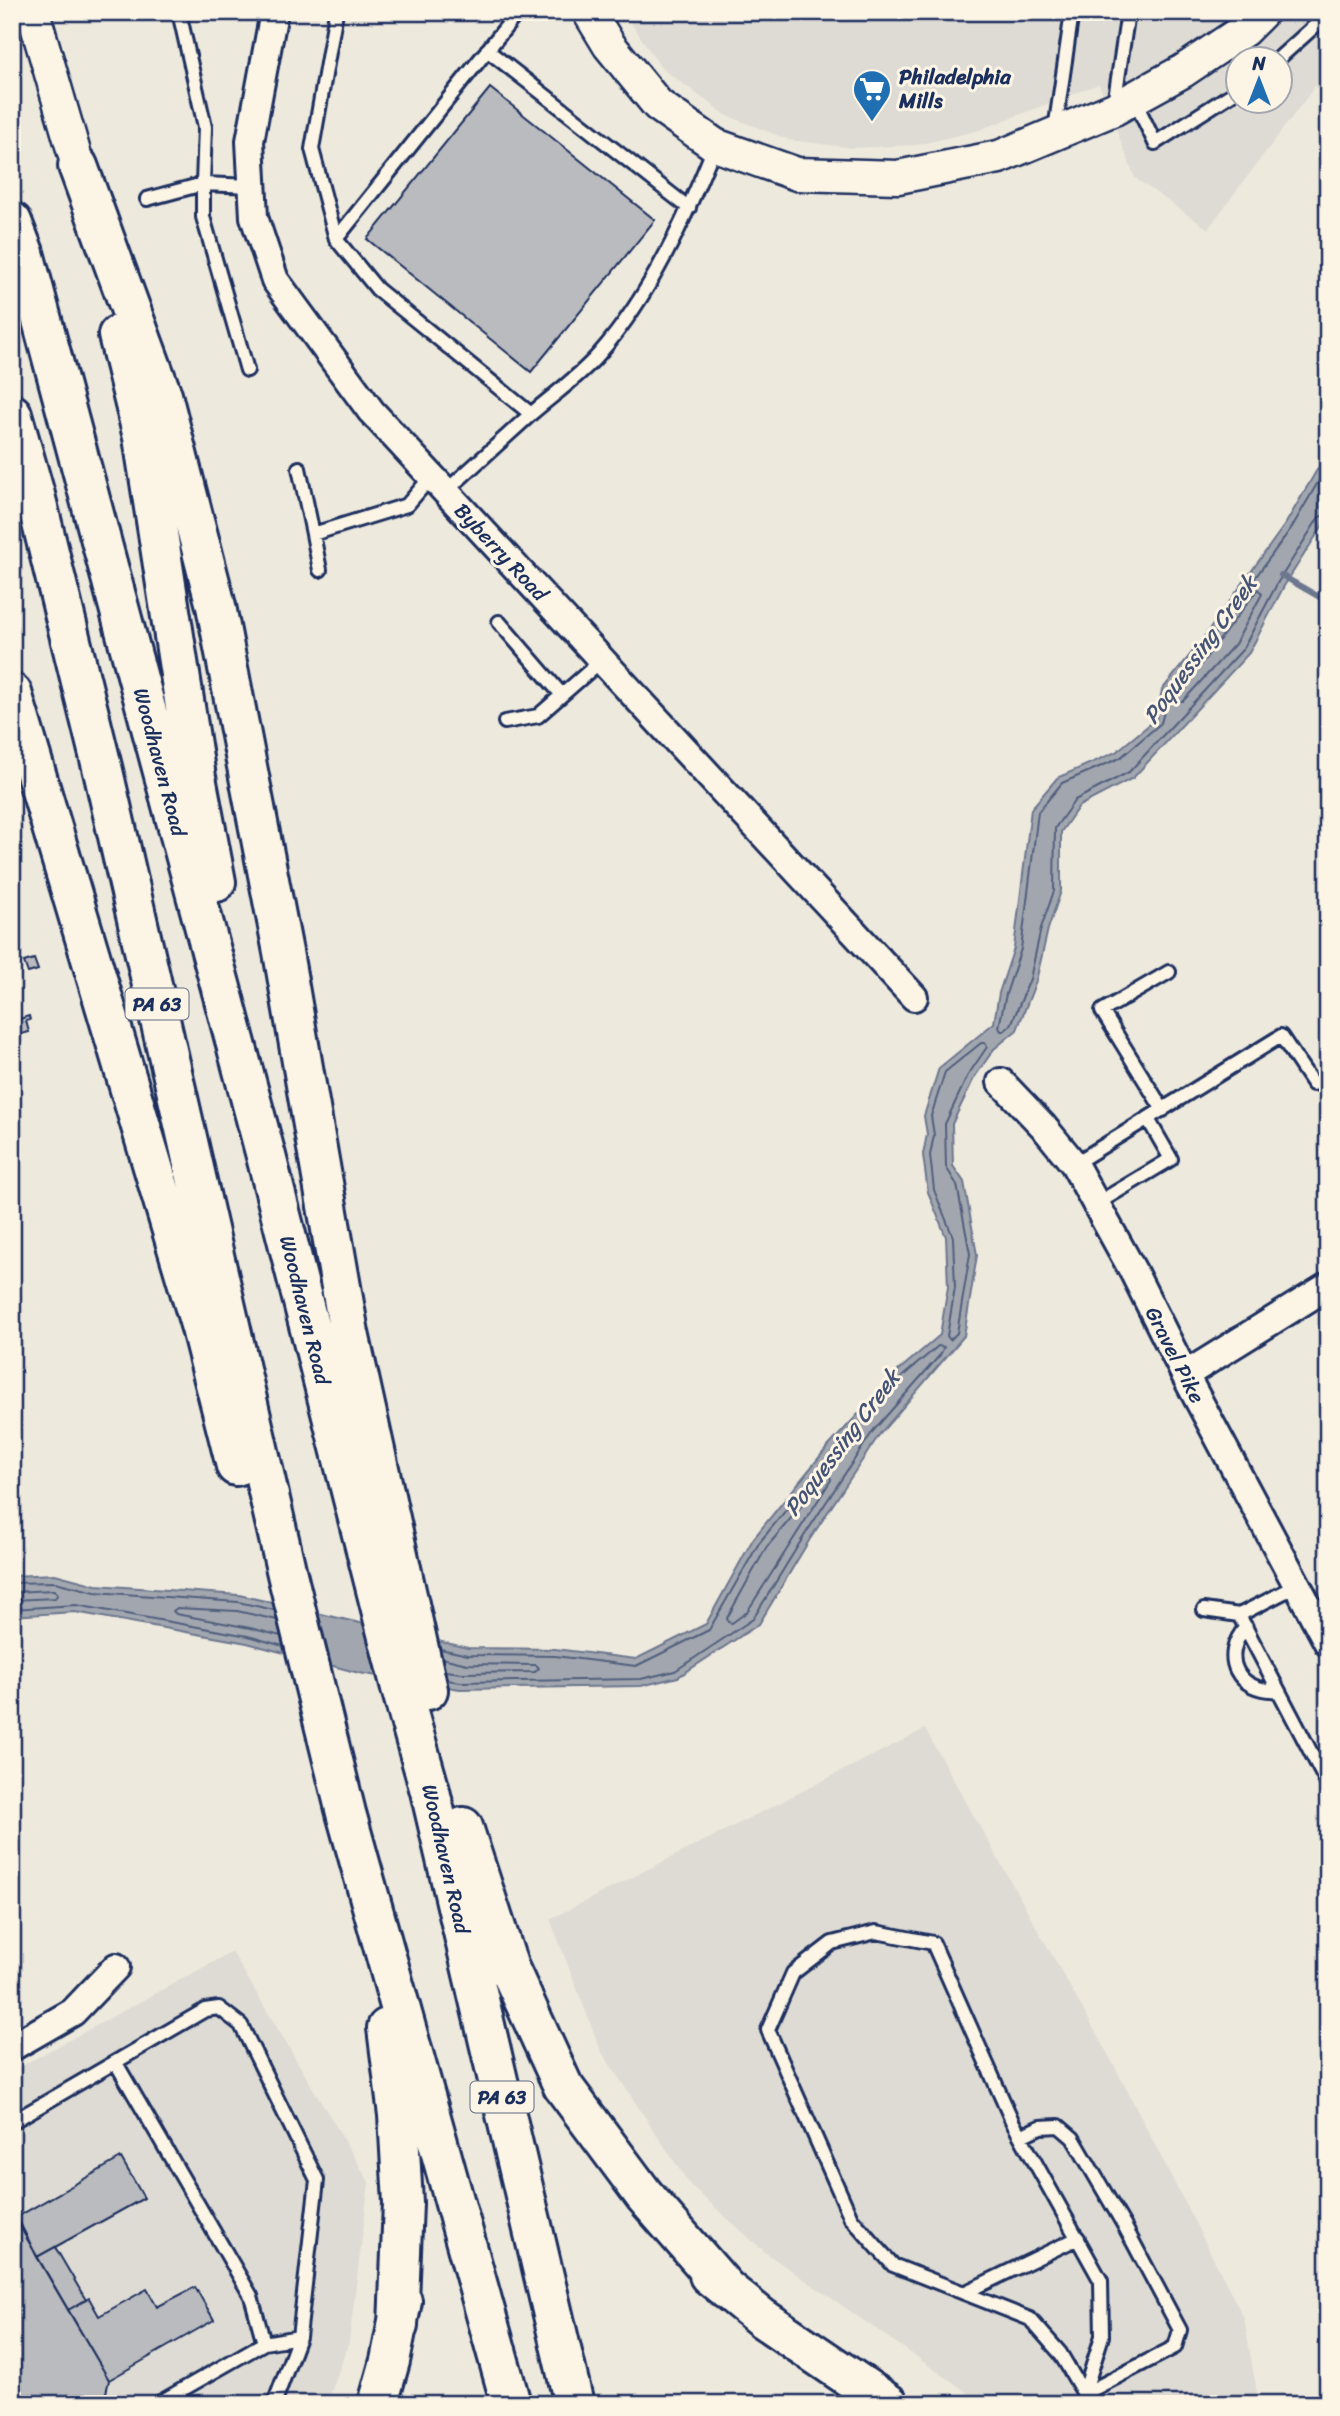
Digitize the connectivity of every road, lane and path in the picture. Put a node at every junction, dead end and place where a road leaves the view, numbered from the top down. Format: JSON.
{"nodes":[{"id":1,"x":33,"y":12,"type":"edge"},
{"id":2,"x":179,"y":12,"type":"edge"},
{"id":3,"x":336,"y":12,"type":"edge"},
{"id":4,"x":589,"y":12,"type":"edge"},
{"id":5,"x":1072,"y":12,"type":"edge"},
{"id":6,"x":1128,"y":12,"type":"edge"},
{"id":7,"x":1262,"y":12,"type":"edge"},
{"id":8,"x":1328,"y":14,"type":"edge"},
{"id":9,"x":512,"y":15,"type":"edge"},
{"id":10,"x":271,"y":18,"type":"edge"},
{"id":11,"x":1293,"y":46,"type":"edge"},
{"id":12,"x":487,"y":50,"type":"junction"},
{"id":13,"x":1224,"y":99,"type":"edge"},
{"id":14,"x":1124,"y":104,"type":"junction"},
{"id":15,"x":1054,"y":136,"type":"junction"},
{"id":16,"x":715,"y":145,"type":"junction"},
{"id":17,"x":78,"y":166,"type":"junction"},
{"id":18,"x":204,"y":184,"type":"junction"},
{"id":19,"x":253,"y":186,"type":"junction"},
{"id":20,"x":147,"y":199,"type":"dead end"},
{"id":21,"x":689,"y":208,"type":"junction"},
{"id":22,"x":12,"y":222,"type":"edge"},
{"id":23,"x":336,"y":239,"type":"junction"},
{"id":24,"x":247,"y":370,"type":"dead end"},
{"id":25,"x":12,"y":414,"type":"edge"},
{"id":26,"x":531,"y":414,"type":"junction"},
{"id":27,"x":299,"y":468,"type":"dead end"},
{"id":28,"x":438,"y":485,"type":"junction"},
{"id":29,"x":12,"y":515,"type":"edge"},
{"id":30,"x":313,"y":534,"type":"junction"},
{"id":31,"x":320,"y":570,"type":"dead end"},
{"id":32,"x":499,"y":622,"type":"dead end"},
{"id":33,"x":602,"y":660,"type":"junction"},
{"id":34,"x":12,"y":693,"type":"edge"},
{"id":35,"x":562,"y":695,"type":"junction"},
{"id":36,"x":505,"y":722,"type":"dead end"},
{"id":37,"x":104,"y":775,"type":"junction"},
{"id":38,"x":1169,"y":971,"type":"dead end"},
{"id":39,"x":914,"y":997,"type":"dead end"},
{"id":40,"x":1001,"y":1082,"type":"dead end"},
{"id":41,"x":1313,"y":1084,"type":"dead end"},
{"id":42,"x":1163,"y":1110,"type":"junction"},
{"id":43,"x":1148,"y":1119,"type":"junction"},
{"id":44,"x":265,"y":1156,"type":"junction"},
{"id":45,"x":1074,"y":1164,"type":"junction"},
{"id":46,"x":1096,"y":1204,"type":"junction"},
{"id":47,"x":1328,"y":1286,"type":"edge"},
{"id":48,"x":1185,"y":1375,"type":"junction"},
{"id":49,"x":1296,"y":1586,"type":"junction"},
{"id":50,"x":281,"y":1595,"type":"junction"},
{"id":51,"x":1204,"y":1610,"type":"dead end"},
{"id":52,"x":396,"y":1616,"type":"junction"},
{"id":53,"x":1242,"y":1621,"type":"junction"},
{"id":54,"x":1328,"y":1643,"type":"edge"},
{"id":55,"x":300,"y":1669,"type":"junction"},
{"id":56,"x":413,"y":1686,"type":"junction"},
{"id":57,"x":1279,"y":1690,"type":"junction"},
{"id":58,"x":1328,"y":1785,"type":"edge"},
{"id":59,"x":430,"y":1791,"type":"junction"},
{"id":60,"x":346,"y":1813,"type":"junction"},
{"id":61,"x":116,"y":1967,"type":"dead end"},
{"id":62,"x":12,"y":2047,"type":"edge"},
{"id":63,"x":116,"y":2063,"type":"junction"},
{"id":64,"x":12,"y":2122,"type":"edge"},
{"id":65,"x":1021,"y":2136,"type":"junction"},
{"id":66,"x":1081,"y":2244,"type":"junction"},
{"id":67,"x":727,"y":2290,"type":"junction"},
{"id":68,"x":964,"y":2292,"type":"junction"},
{"id":69,"x":398,"y":2326,"type":"junction"},
{"id":70,"x":299,"y":2337,"type":"junction"},
{"id":71,"x":264,"y":2343,"type":"junction"},
{"id":72,"x":1085,"y":2399,"type":"edge"},
{"id":73,"x":157,"y":2404,"type":"edge"},
{"id":74,"x":274,"y":2404,"type":"edge"},
{"id":75,"x":378,"y":2404,"type":"edge"},
{"id":76,"x":512,"y":2404,"type":"edge"},
{"id":77,"x":574,"y":2404,"type":"edge"},
{"id":78,"x":889,"y":2404,"type":"edge"}],
"edges":[{"from":1,"to":17,"type":"street"},
{"from":2,"to":18,"type":"lane"},
{"from":3,"to":23,"type":"lane"},
{"from":4,"to":16,"type":"street"},
{"from":5,"to":15,"type":"lane"},
{"from":6,"to":14,"type":"lane"},
{"from":7,"to":14,"type":"street"},
{"from":8,"to":11,"type":"lane"},
{"from":9,"to":12,"type":"lane"},
{"from":10,"to":19,"type":"street","name":"Byberry Road"},
{"from":12,"to":21,"type":"lane"},
{"from":12,"to":23,"type":"lane"},
{"from":13,"to":14,"type":"lane"},
{"from":14,"to":15,"type":"street"},
{"from":15,"to":16,"type":"street"},
{"from":16,"to":21,"type":"lane"},
{"from":17,"to":44,"type":"highway"},
{"from":17,"to":52,"type":"highway"},
{"from":18,"to":19,"type":"lane"},
{"from":18,"to":20,"type":"lane"},
{"from":18,"to":24,"type":"lane"},
{"from":19,"to":28,"type":"street","name":"Byberry Road"},
{"from":21,"to":26,"type":"lane"},
{"from":22,"to":44,"type":"highway","name":"Woodhaven Road","number":"PA 63"},
{"from":23,"to":26,"type":"lane"},
{"from":25,"to":37,"type":"highway","number":"PA 63"},
{"from":26,"to":28,"type":"lane"},
{"from":27,"to":30,"type":"lane"},
{"from":28,"to":30,"type":"lane"},
{"from":28,"to":33,"type":"street","name":"Byberry Road"},
{"from":29,"to":37,"type":"highway"},
{"from":30,"to":31,"type":"lane"},
{"from":32,"to":35,"type":"lane"},
{"from":33,"to":35,"type":"lane"},
{"from":33,"to":39,"type":"street","name":"Byberry Road"},
{"from":34,"to":50,"type":"highway"},
{"from":35,"to":36,"type":"lane"},
{"from":37,"to":50,"type":"highway","number":"PA 63"},
{"from":38,"to":42,"type":"lane"},
{"from":40,"to":45,"type":"street","name":"Gravel Pike"},
{"from":41,"to":42,"type":"lane"},
{"from":42,"to":43,"type":"lane"},
{"from":43,"to":45,"type":"lane"},
{"from":43,"to":46,"type":"lane"},
{"from":44,"to":52,"type":"highway","name":"Woodhaven Road","number":"PA 63"},
{"from":45,"to":46,"type":"street","name":"Gravel Pike"},
{"from":46,"to":48,"type":"street","name":"Gravel Pike"},
{"from":47,"to":48,"type":"street"},
{"from":48,"to":49,"type":"street","name":"Gravel Pike"},
{"from":49,"to":53,"type":"lane"},
{"from":49,"to":54,"type":"street","name":"Gravel Pike"},
{"from":50,"to":55,"type":"highway","number":"PA 63"},
{"from":51,"to":53,"type":"lane"},
{"from":52,"to":56,"type":"highway","name":"Woodhaven Road","number":"PA 63"},
{"from":53,"to":57,"type":"lane"},
{"from":53,"to":57,"type":"lane"},
{"from":55,"to":60,"type":"highway","number":"PA 63"},
{"from":55,"to":69,"type":"highway"},
{"from":56,"to":59,"type":"highway","name":"Woodhaven Road","number":"PA 63"},
{"from":56,"to":67,"type":"highway"},
{"from":57,"to":58,"type":"lane"},
{"from":59,"to":67,"type":"highway"},
{"from":59,"to":77,"type":"highway","name":"Woodhaven Road","number":"PA 63"},
{"from":60,"to":69,"type":"highway"},
{"from":60,"to":76,"type":"highway","number":"PA 63"},
{"from":61,"to":62,"type":"street"},
{"from":63,"to":64,"type":"lane"},
{"from":63,"to":70,"type":"lane"},
{"from":63,"to":71,"type":"lane"},
{"from":65,"to":66,"type":"lane"},
{"from":65,"to":68,"type":"lane"},
{"from":65,"to":72,"type":"lane"},
{"from":66,"to":68,"type":"lane"},
{"from":66,"to":72,"type":"lane"},
{"from":67,"to":78,"type":"highway"},
{"from":68,"to":72,"type":"lane"},
{"from":69,"to":75,"type":"highway"},
{"from":70,"to":71,"type":"lane"},
{"from":70,"to":74,"type":"lane"},
{"from":71,"to":73,"type":"lane"}]}
